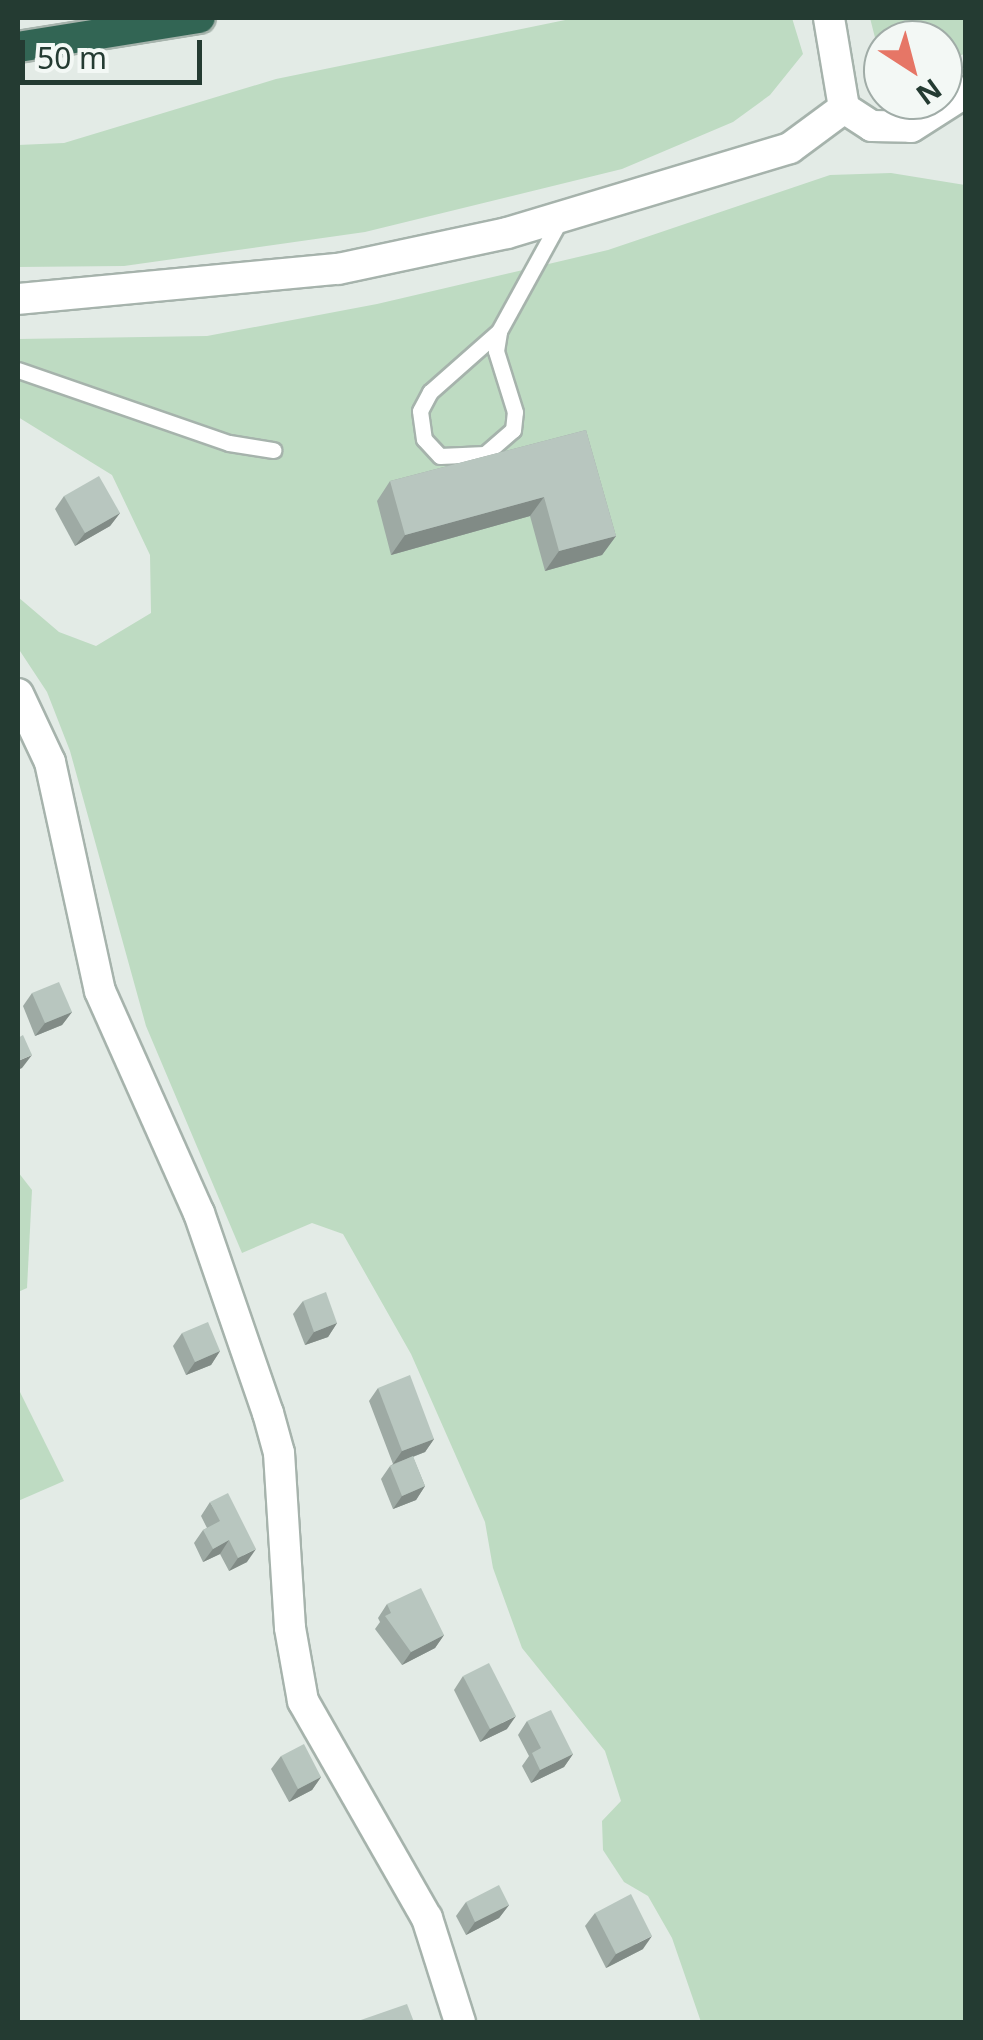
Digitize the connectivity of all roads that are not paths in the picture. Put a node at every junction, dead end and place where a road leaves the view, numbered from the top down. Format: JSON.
{"nodes":[{"id":1,"x":200,"y":18,"type":"edge"},
{"id":2,"x":828,"y":18,"type":"edge"},
{"id":3,"x":18,"y":47,"type":"edge"},
{"id":4,"x":966,"y":92,"type":"edge"},
{"id":5,"x":844,"y":108,"type":"junction"},
{"id":6,"x":560,"y":220,"type":"junction"},
{"id":7,"x":18,"y":299,"type":"edge"},
{"id":8,"x":499,"y":331,"type":"junction"},
{"id":9,"x":18,"y":370,"type":"edge"},
{"id":10,"x":273,"y":450,"type":"dead end"},
{"id":11,"x":18,"y":694,"type":"edge"},
{"id":12,"x":460,"y":2022,"type":"edge"}],
"edges":[{"from":1,"to":3,"type":"highway"},
{"from":2,"to":5,"type":"street"},
{"from":4,"to":5,"type":"street"},
{"from":5,"to":6,"type":"street"},
{"from":6,"to":7,"type":"street"},
{"from":6,"to":8,"type":"lane"},
{"from":8,"to":8,"type":"lane"},
{"from":9,"to":10,"type":"lane"},
{"from":11,"to":12,"type":"street"}]}
